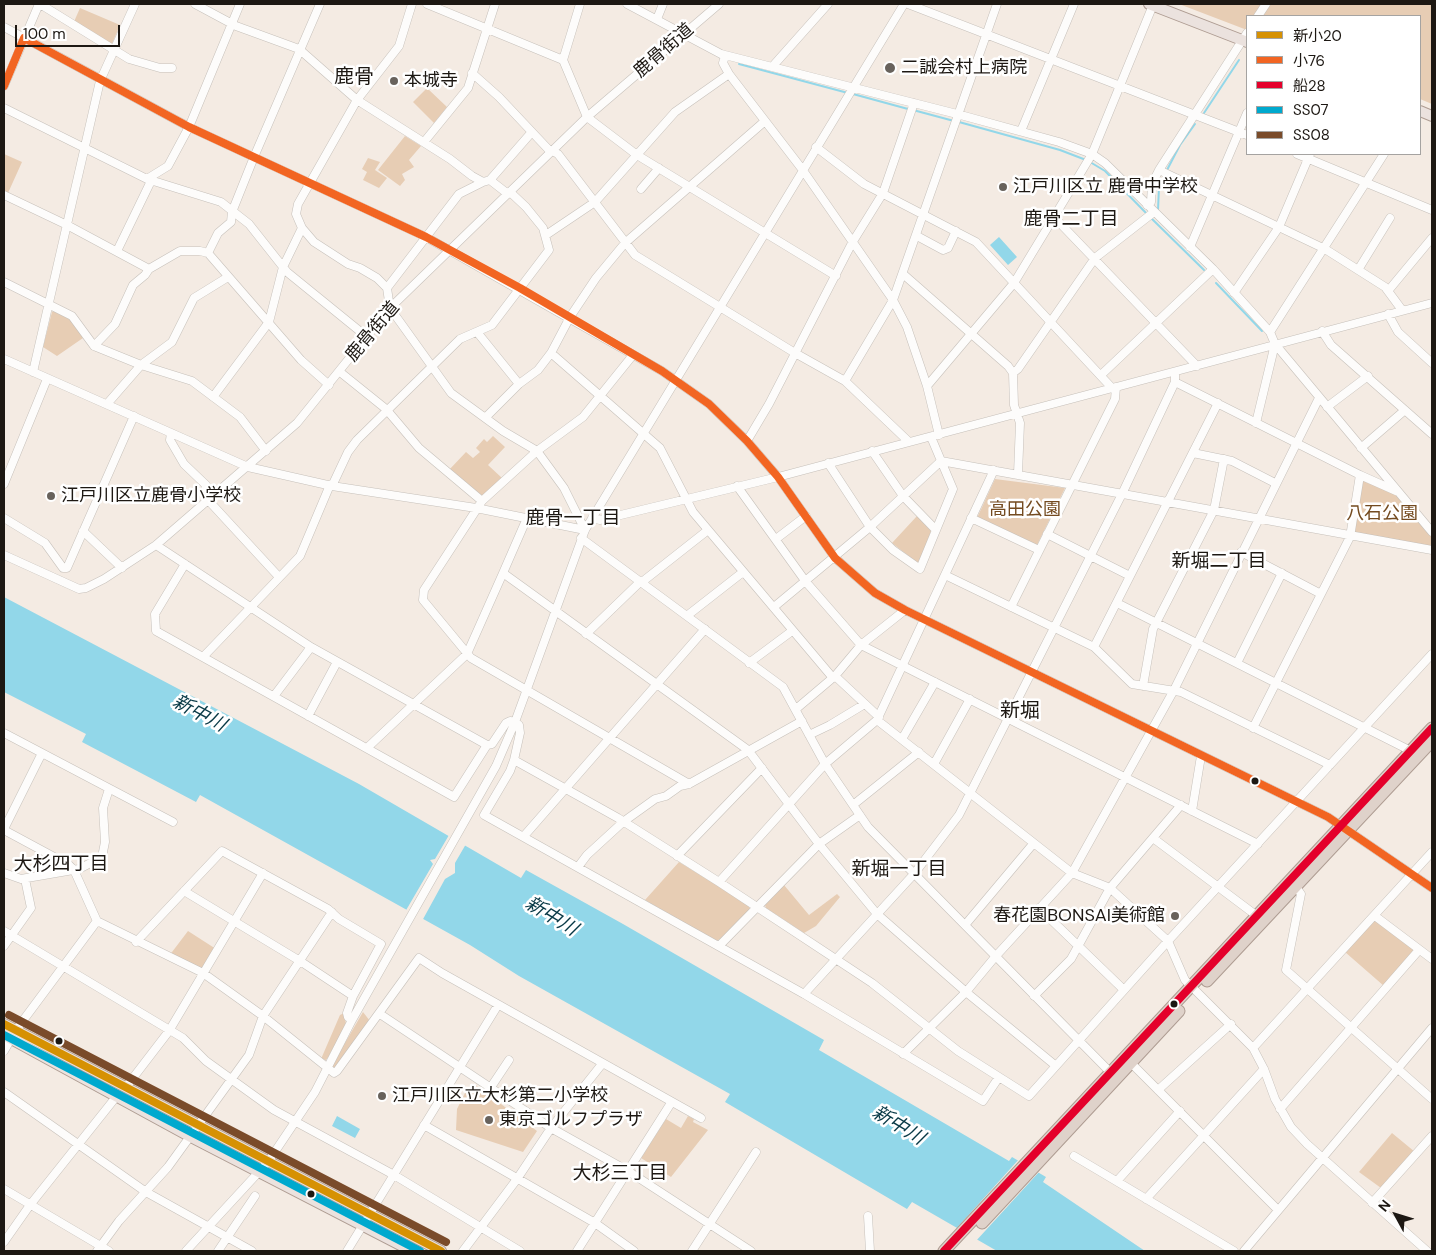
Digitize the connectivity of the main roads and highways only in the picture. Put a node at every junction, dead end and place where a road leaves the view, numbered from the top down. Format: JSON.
{"nodes":[{"id":1,"x":1151,"y":5,"type":"edge"},
{"id":2,"x":1246,"y":39,"type":"edge"},
{"id":3,"x":1432,"y":728,"type":"edge"},
{"id":4,"x":1432,"y":741,"type":"edge"},
{"id":5,"x":1346,"y":828,"type":"junction"},
{"id":6,"x":1194,"y":989,"type":"junction"},
{"id":7,"x":4,"y":1024,"type":"edge"},
{"id":8,"x":10,"y":1035,"type":"edge"},
{"id":9,"x":1040,"y":1155,"type":"junction"},
{"id":10,"x":949,"y":1250,"type":"edge"},
{"id":11,"x":412,"y":1251,"type":"edge"},
{"id":12,"x":441,"y":1251,"type":"edge"}],
"edges":[{"from":1,"to":2,"type":"main road"},
{"from":3,"to":5,"type":"highway"},
{"from":4,"to":5,"type":"highway"},
{"from":5,"to":6,"type":"highway"},
{"from":5,"to":6,"type":"highway"},
{"from":6,"to":9,"type":"highway"},
{"from":6,"to":9,"type":"highway"},
{"from":7,"to":8,"type":"main road"},
{"from":8,"to":11,"type":"main road"},
{"from":8,"to":12,"type":"main road"},
{"from":9,"to":10,"type":"highway"}]}
